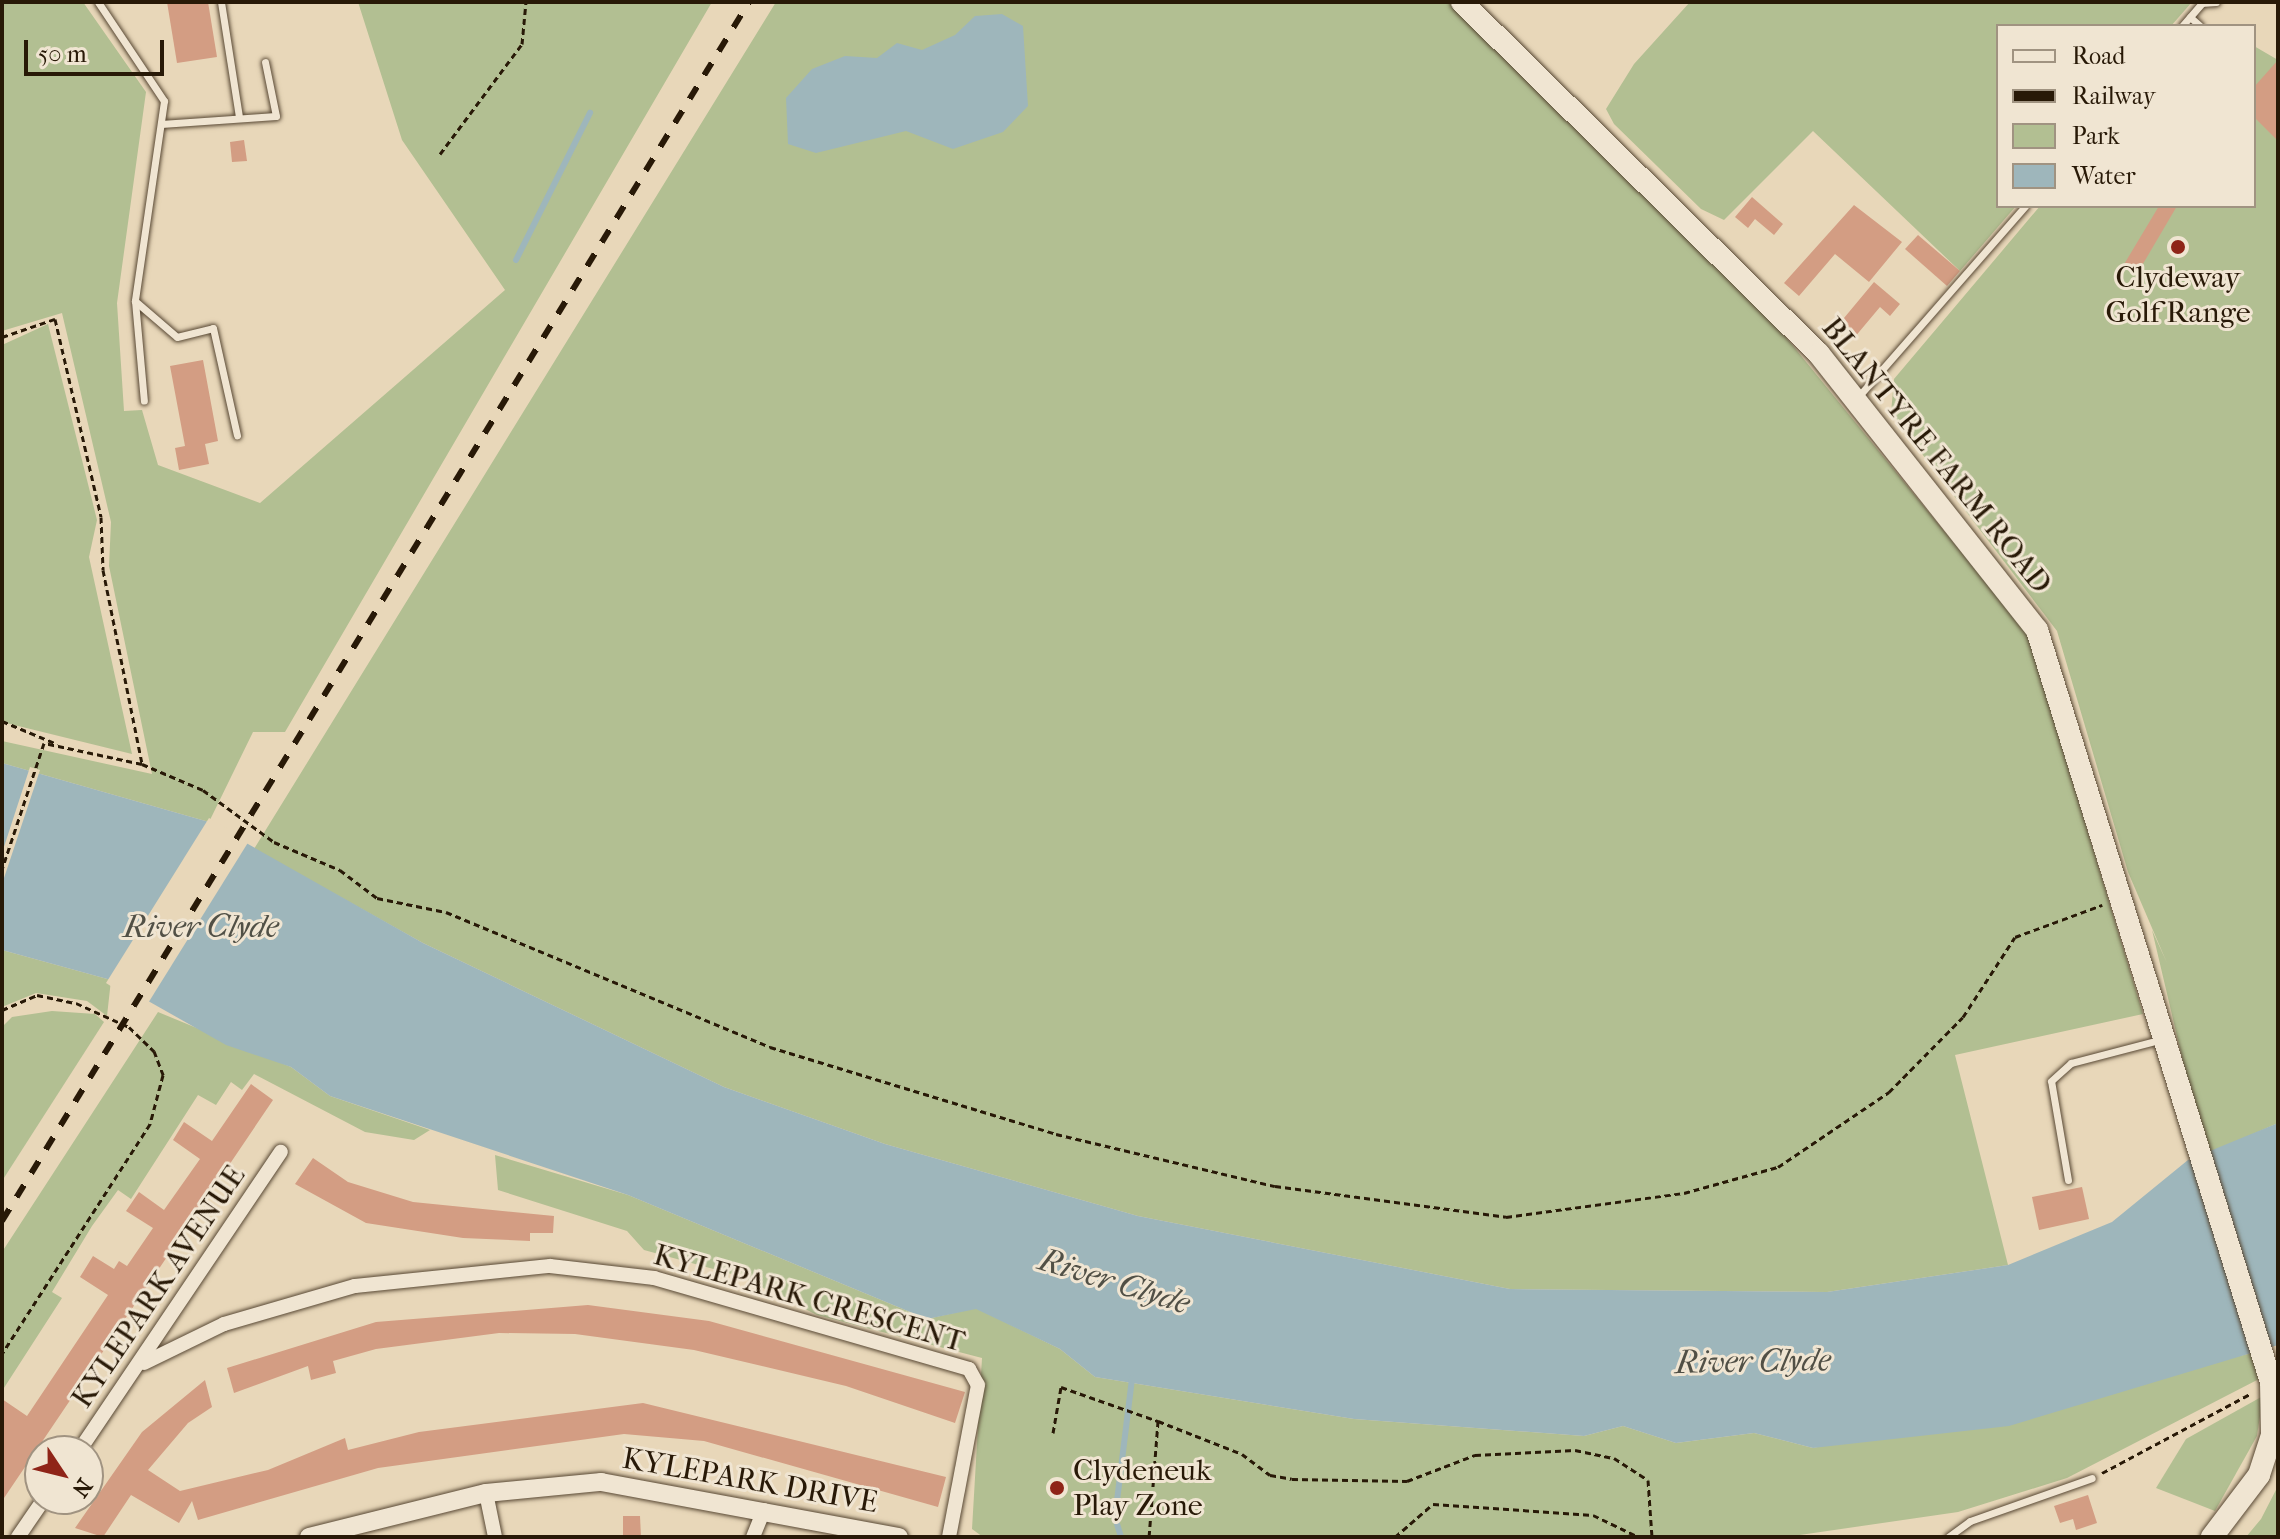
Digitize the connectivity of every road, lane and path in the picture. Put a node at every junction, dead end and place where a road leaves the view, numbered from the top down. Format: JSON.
{"nodes":[{"id":1,"x":98,"y":2,"type":"edge"},
{"id":2,"x":221,"y":2,"type":"edge"},
{"id":3,"x":526,"y":2,"type":"edge"},
{"id":4,"x":1462,"y":2,"type":"edge"},
{"id":5,"x":2216,"y":2,"type":"edge"},
{"id":6,"x":2202,"y":3,"type":"edge"},
{"id":7,"x":2190,"y":17,"type":"junction"},
{"id":8,"x":2184,"y":24,"type":"edge"},
{"id":9,"x":2198,"y":24,"type":"edge"},
{"id":10,"x":265,"y":62,"type":"dead end"},
{"id":11,"x":239,"y":117,"type":"junction"},
{"id":12,"x":161,"y":124,"type":"junction"},
{"id":13,"x":440,"y":154,"type":"dead end"},
{"id":14,"x":2023,"y":208,"type":"edge"},
{"id":15,"x":135,"y":301,"type":"junction"},
{"id":16,"x":2,"y":337,"type":"edge"},
{"id":17,"x":1857,"y":399,"type":"junction"},
{"id":18,"x":144,"y":401,"type":"dead end"},
{"id":19,"x":237,"y":435,"type":"dead end"},
{"id":20,"x":2,"y":721,"type":"edge"},
{"id":21,"x":59,"y":745,"type":"junction"},
{"id":22,"x":142,"y":764,"type":"junction"},
{"id":23,"x":2,"y":869,"type":"edge"},
{"id":24,"x":2120,"y":900,"type":"junction"},
{"id":25,"x":2,"y":1010,"type":"edge"},
{"id":26,"x":2161,"y":1040,"type":"junction"},
{"id":27,"x":281,"y":1152,"type":"dead end"},
{"id":28,"x":2068,"y":1180,"type":"dead end"},
{"id":29,"x":2,"y":1354,"type":"edge"},
{"id":30,"x":144,"y":1363,"type":"junction"},
{"id":31,"x":2271,"y":1382,"type":"junction"},
{"id":32,"x":1158,"y":1421,"type":"junction"},
{"id":33,"x":1053,"y":1433,"type":"dead end"},
{"id":34,"x":91,"y":1435,"type":"edge"},
{"id":35,"x":2275,"y":1435,"type":"edge"},
{"id":36,"x":2092,"y":1478,"type":"joint"},
{"id":37,"x":486,"y":1493,"type":"junction"},
{"id":38,"x":764,"y":1510,"type":"junction"},
{"id":39,"x":33,"y":1515,"type":"edge"},
{"id":40,"x":18,"y":1537,"type":"edge"},
{"id":41,"x":309,"y":1537,"type":"edge"},
{"id":42,"x":495,"y":1537,"type":"edge"},
{"id":43,"x":753,"y":1537,"type":"edge"},
{"id":44,"x":899,"y":1537,"type":"edge"},
{"id":45,"x":949,"y":1537,"type":"edge"},
{"id":46,"x":1149,"y":1537,"type":"edge"},
{"id":47,"x":1395,"y":1537,"type":"edge"},
{"id":48,"x":1639,"y":1537,"type":"edge"},
{"id":49,"x":1652,"y":1537,"type":"edge"},
{"id":50,"x":1860,"y":1537,"type":"edge"},
{"id":51,"x":1945,"y":1537,"type":"edge"},
{"id":52,"x":2212,"y":1537,"type":"edge"}],
"edges":[{"from":1,"to":12,"type":"lane"},
{"from":2,"to":11,"type":"lane"},
{"from":3,"to":13,"type":"path"},
{"from":4,"to":17,"type":"main road","name":"BLANTYRE FARM ROAD"},
{"from":5,"to":6,"type":"lane"},
{"from":6,"to":7,"type":"lane"},
{"from":7,"to":8,"type":"lane"},
{"from":7,"to":9,"type":"lane"},
{"from":10,"to":11,"type":"lane"},
{"from":11,"to":12,"type":"lane"},
{"from":12,"to":15,"type":"lane"},
{"from":14,"to":17,"type":"lane"},
{"from":15,"to":18,"type":"lane"},
{"from":15,"to":19,"type":"lane"},
{"from":16,"to":22,"type":"path"},
{"from":17,"to":24,"type":"main road","name":"BLANTYRE FARM ROAD"},
{"from":20,"to":21,"type":"path"},
{"from":21,"to":22,"type":"path"},
{"from":21,"to":23,"type":"path"},
{"from":22,"to":24,"type":"path"},
{"from":24,"to":26,"type":"main road","name":"BLANTYRE FARM ROAD"},
{"from":25,"to":29,"type":"path"},
{"from":26,"to":28,"type":"lane"},
{"from":26,"to":31,"type":"main road","name":"BLANTYRE FARM ROAD"},
{"from":27,"to":30,"type":"street","name":"KYLEPARK AVENUE"},
{"from":30,"to":34,"type":"street","name":"KYLEPARK AVENUE"},
{"from":30,"to":45,"type":"street","name":"KYLEPARK CRESCENT"},
{"from":31,"to":35,"type":"main road"},
{"from":31,"to":36,"type":"path"},
{"from":32,"to":33,"type":"path"},
{"from":32,"to":46,"type":"path"},
{"from":32,"to":49,"type":"path"},
{"from":35,"to":52,"type":"main road"},
{"from":36,"to":51,"type":"lane"},
{"from":37,"to":38,"type":"street","name":"KYLEPARK DRIVE"},
{"from":37,"to":41,"type":"street","name":"KYLEPARK DRIVE"},
{"from":37,"to":42,"type":"street"},
{"from":38,"to":43,"type":"street"},
{"from":38,"to":44,"type":"street","name":"KYLEPARK DRIVE"},
{"from":39,"to":40,"type":"street"},
{"from":47,"to":48,"type":"path"},
{"from":50,"to":51,"type":"path"}]}
